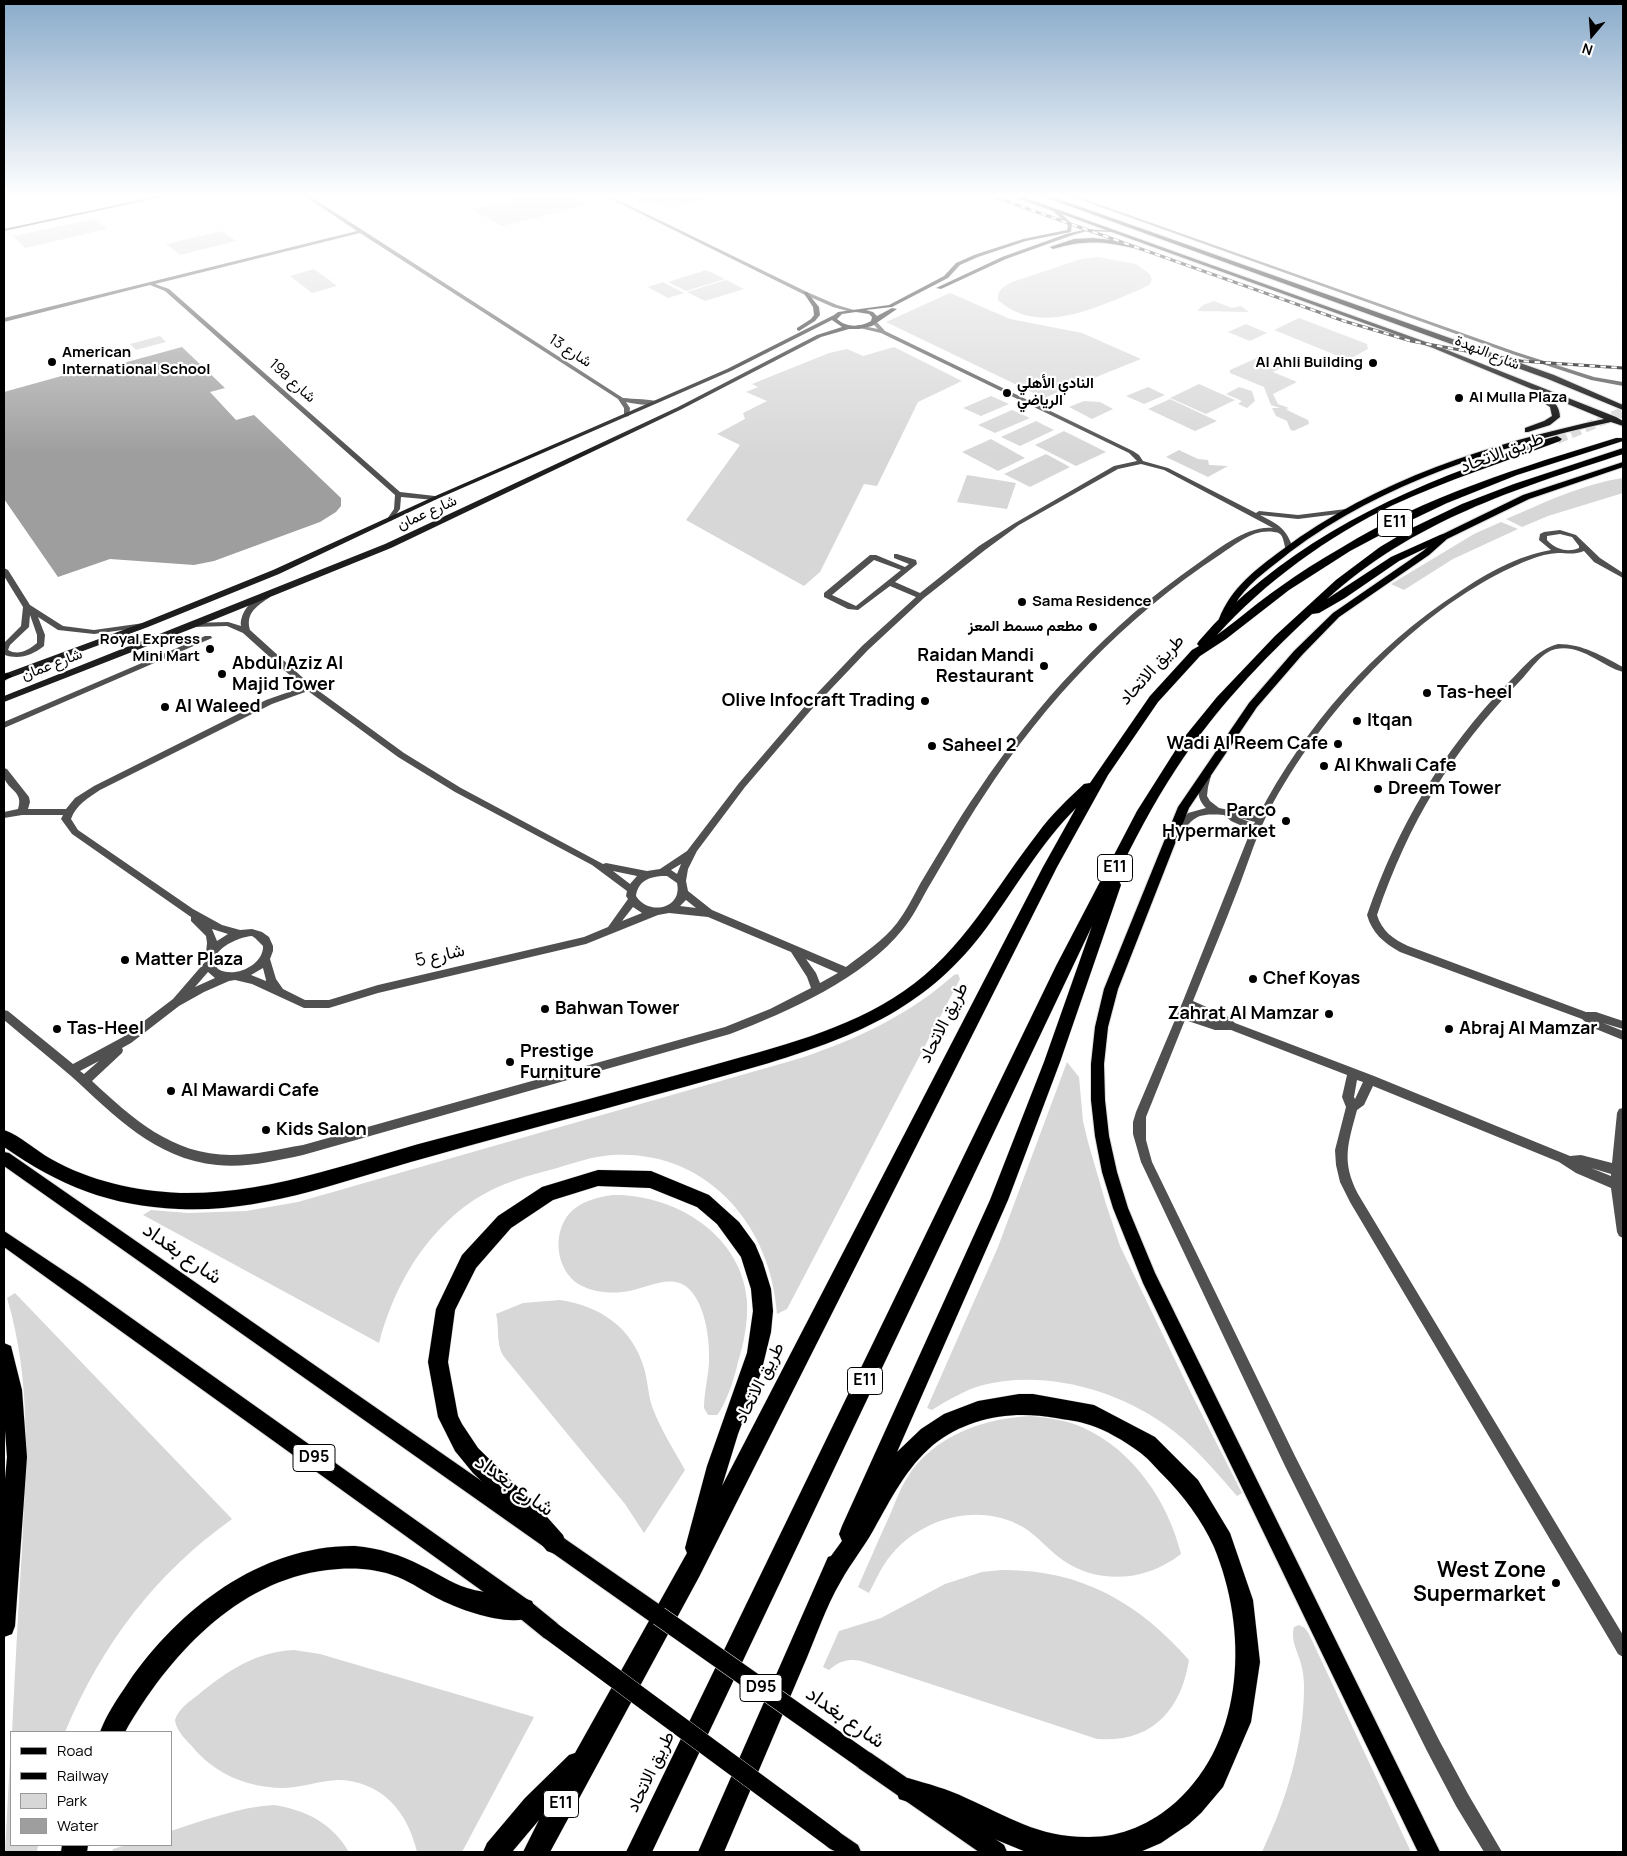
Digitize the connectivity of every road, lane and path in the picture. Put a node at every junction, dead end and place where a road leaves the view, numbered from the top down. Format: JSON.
{"nodes":[{"id":1,"x":160,"y":282,"type":"edge"},
{"id":2,"x":166,"y":282,"type":"edge"},
{"id":3,"x":439,"y":282,"type":"edge"},
{"id":4,"x":782,"y":282,"type":"edge"},
{"id":5,"x":938,"y":282,"type":"edge"},
{"id":6,"x":953,"y":282,"type":"edge"},
{"id":7,"x":1252,"y":282,"type":"edge"},
{"id":8,"x":1285,"y":282,"type":"edge"},
{"id":9,"x":1315,"y":282,"type":"edge"},
{"id":10,"x":151,"y":284,"type":"junction"},
{"id":11,"x":166,"y":290,"type":"junction"},
{"id":12,"x":805,"y":293,"type":"junction"},
{"id":13,"x":854,"y":310,"type":"junction"},
{"id":14,"x":835,"y":316,"type":"junction"},
{"id":15,"x":4,"y":320,"type":"edge"},
{"id":16,"x":875,"y":321,"type":"junction"},
{"id":17,"x":849,"y":327,"type":"junction"},
{"id":18,"x":858,"y":327,"type":"junction"},
{"id":19,"x":883,"y":332,"type":"junction"},
{"id":20,"x":781,"y":343,"type":"junction"},
{"id":21,"x":1468,"y":360,"type":"junction"},
{"id":22,"x":1551,"y":377,"type":"junction"},
{"id":23,"x":1623,"y":384,"type":"edge"},
{"id":24,"x":620,"y":398,"type":"junction"},
{"id":25,"x":1623,"y":400,"type":"edge"},
{"id":26,"x":656,"y":402,"type":"junction"},
{"id":27,"x":1623,"y":408,"type":"edge"},
{"id":28,"x":626,"y":416,"type":"junction"},
{"id":29,"x":1623,"y":416,"type":"edge"},
{"id":30,"x":1612,"y":419,"type":"junction"},
{"id":31,"x":1623,"y":424,"type":"edge"},
{"id":32,"x":1574,"y":426,"type":"junction"},
{"id":33,"x":1621,"y":434,"type":"edge"},
{"id":34,"x":1557,"y":439,"type":"tunnel mouth"},
{"id":35,"x":1507,"y":444,"type":"junction"},
{"id":36,"x":1623,"y":451,"type":"edge"},
{"id":37,"x":1141,"y":462,"type":"junction"},
{"id":38,"x":1623,"y":464,"type":"edge"},
{"id":39,"x":1623,"y":473,"type":"edge"},
{"id":40,"x":1101,"y":477,"type":"junction"},
{"id":41,"x":1185,"y":479,"type":"junction"},
{"id":42,"x":1567,"y":482,"type":"junction"},
{"id":43,"x":398,"y":494,"type":"junction"},
{"id":44,"x":435,"y":498,"type":"junction"},
{"id":45,"x":1346,"y":511,"type":"junction"},
{"id":46,"x":1254,"y":514,"type":"junction"},
{"id":47,"x":390,"y":519,"type":"junction"},
{"id":48,"x":1282,"y":531,"type":"junction"},
{"id":49,"x":1251,"y":532,"type":"junction"},
{"id":50,"x":1444,"y":537,"type":"junction"},
{"id":51,"x":1542,"y":540,"type":"junction"},
{"id":52,"x":1584,"y":546,"type":"junction"},
{"id":53,"x":1289,"y":548,"type":"junction"},
{"id":54,"x":1563,"y":551,"type":"junction"},
{"id":55,"x":897,"y":556,"type":"dead end"},
{"id":56,"x":1532,"y":556,"type":"junction"},
{"id":57,"x":1605,"y":565,"type":"junction"},
{"id":58,"x":4,"y":570,"type":"edge"},
{"id":59,"x":906,"y":570,"type":"junction"},
{"id":60,"x":1623,"y":576,"type":"edge"},
{"id":61,"x":890,"y":583,"type":"junction"},
{"id":62,"x":269,"y":594,"type":"junction"},
{"id":63,"x":921,"y":596,"type":"junction"},
{"id":64,"x":29,"y":608,"type":"junction"},
{"id":65,"x":1224,"y":619,"type":"junction"},
{"id":66,"x":1298,"y":619,"type":"junction"},
{"id":67,"x":145,"y":625,"type":"junction"},
{"id":68,"x":193,"y":625,"type":"junction"},
{"id":69,"x":246,"y":631,"type":"junction"},
{"id":70,"x":208,"y":638,"type":"dead end"},
{"id":71,"x":4,"y":650,"type":"edge"},
{"id":72,"x":1196,"y":654,"type":"junction"},
{"id":73,"x":1623,"y":670,"type":"edge"},
{"id":74,"x":5,"y":677,"type":"edge"},
{"id":75,"x":300,"y":680,"type":"junction"},
{"id":76,"x":309,"y":688,"type":"junction"},
{"id":77,"x":4,"y":699,"type":"edge"},
{"id":78,"x":269,"y":702,"type":"junction"},
{"id":79,"x":4,"y":725,"type":"edge"},
{"id":80,"x":1212,"y":766,"type":"junction"},
{"id":81,"x":4,"y":772,"type":"edge"},
{"id":82,"x":1102,"y":773,"type":"junction"},
{"id":83,"x":22,"y":812,"type":"junction"},
{"id":84,"x":68,"y":812,"type":"junction"},
{"id":85,"x":1224,"y":813,"type":"junction"},
{"id":86,"x":4,"y":816,"type":"edge"},
{"id":87,"x":1258,"y":824,"type":"junction"},
{"id":88,"x":1170,"y":839,"type":"junction"},
{"id":89,"x":693,"y":850,"type":"junction"},
{"id":90,"x":1119,"y":860,"type":"junction"},
{"id":91,"x":595,"y":863,"type":"junction"},
{"id":92,"x":662,"y":872,"type":"junction"},
{"id":93,"x":647,"y":875,"type":"junction"},
{"id":94,"x":681,"y":881,"type":"junction"},
{"id":95,"x":684,"y":893,"type":"junction"},
{"id":96,"x":632,"y":895,"type":"junction"},
{"id":97,"x":669,"y":909,"type":"junction"},
{"id":98,"x":190,"y":912,"type":"junction"},
{"id":99,"x":655,"y":912,"type":"junction"},
{"id":100,"x":709,"y":913,"type":"junction"},
{"id":101,"x":608,"y":930,"type":"junction"},
{"id":102,"x":240,"y":934,"type":"junction"},
{"id":103,"x":795,"y":951,"type":"junction"},
{"id":104,"x":266,"y":958,"type":"junction"},
{"id":105,"x":210,"y":959,"type":"junction"},
{"id":106,"x":846,"y":972,"type":"junction"},
{"id":107,"x":231,"y":977,"type":"junction"},
{"id":108,"x":817,"y":990,"type":"junction"},
{"id":109,"x":281,"y":993,"type":"junction"},
{"id":110,"x":175,"y":1003,"type":"junction"},
{"id":111,"x":1185,"y":1009,"type":"junction"},
{"id":112,"x":4,"y":1014,"type":"edge"},
{"id":113,"x":1586,"y":1016,"type":"junction"},
{"id":114,"x":1623,"y":1025,"type":"edge"},
{"id":115,"x":1623,"y":1036,"type":"edge"},
{"id":116,"x":127,"y":1040,"type":"junction"},
{"id":117,"x":72,"y":1070,"type":"junction"},
{"id":118,"x":1353,"y":1073,"type":"junction"},
{"id":119,"x":1370,"y":1079,"type":"junction"},
{"id":120,"x":84,"y":1081,"type":"junction"},
{"id":121,"x":1352,"y":1107,"type":"junction"},
{"id":122,"x":1623,"y":1113,"type":"edge"},
{"id":123,"x":4,"y":1138,"type":"edge"},
{"id":124,"x":4,"y":1158,"type":"edge"},
{"id":125,"x":1570,"y":1161,"type":"junction"},
{"id":126,"x":1617,"y":1170,"type":"junction"},
{"id":127,"x":1616,"y":1184,"type":"junction"},
{"id":128,"x":1623,"y":1232,"type":"edge"},
{"id":129,"x":4,"y":1238,"type":"edge"},
{"id":130,"x":4,"y":1353,"type":"edge"},
{"id":131,"x":4,"y":1493,"type":"edge"},
{"id":132,"x":10,"y":1535,"type":"junction"},
{"id":133,"x":555,"y":1544,"type":"junction"},
{"id":134,"x":691,"y":1569,"type":"junction"},
{"id":135,"x":832,"y":1574,"type":"junction"},
{"id":136,"x":524,"y":1609,"type":"junction"},
{"id":137,"x":4,"y":1626,"type":"edge"},
{"id":138,"x":1623,"y":1649,"type":"edge"},
{"id":139,"x":113,"y":1731,"type":"edge"},
{"id":140,"x":587,"y":1756,"type":"junction"},
{"id":141,"x":908,"y":1790,"type":"junction"},
{"id":142,"x":496,"y":1852,"type":"edge"},
{"id":143,"x":536,"y":1852,"type":"edge"},
{"id":144,"x":639,"y":1852,"type":"edge"},
{"id":145,"x":711,"y":1852,"type":"edge"},
{"id":146,"x":851,"y":1852,"type":"edge"},
{"id":147,"x":997,"y":1852,"type":"edge"},
{"id":148,"x":1429,"y":1852,"type":"edge"},
{"id":149,"x":1494,"y":1852,"type":"edge"}],
"edges":[{"from":1,"to":10,"type":"street"},
{"from":2,"to":11,"type":"street"},
{"from":3,"to":24,"type":"street","name":"شارع 13"},
{"from":4,"to":12,"type":"street"},
{"from":5,"to":13,"type":"street"},
{"from":6,"to":16,"type":"street"},
{"from":7,"to":21,"type":"main road","name":"شارع النهدة"},
{"from":8,"to":22,"type":"main road","name":"شارع النهدة"},
{"from":9,"to":23,"type":"street"},
{"from":10,"to":11,"type":"street","name":"19a شارع"},
{"from":10,"to":15,"type":"street"},
{"from":11,"to":43,"type":"street","name":"19a شارع"},
{"from":12,"to":13,"type":"street"},
{"from":12,"to":14,"type":"street"},
{"from":12,"to":20,"type":"street"},
{"from":13,"to":14,"type":"street","name":"شارع عمان"},
{"from":13,"to":16,"type":"street"},
{"from":14,"to":17,"type":"street"},
{"from":14,"to":20,"type":"street","name":"شارع عمان"},
{"from":16,"to":18,"type":"street","name":"شارع عمان"},
{"from":16,"to":19,"type":"street"},
{"from":17,"to":18,"type":"street","name":"شارع عمان"},
{"from":17,"to":62,"type":"street","name":"شارع عمان"},
{"from":18,"to":19,"type":"street"},
{"from":19,"to":37,"type":"street"},
{"from":20,"to":26,"type":"street","name":"شارع عمان"},
{"from":21,"to":30,"type":"main road","name":"شارع النهدة"},
{"from":21,"to":35,"type":"main road"},
{"from":22,"to":25,"type":"main road"},
{"from":22,"to":27,"type":"main road","name":"شارع النهدة"},
{"from":24,"to":26,"type":"street","name":"شارع 13"},
{"from":24,"to":28,"type":"street"},
{"from":26,"to":28,"type":"street","name":"شارع عمان"},
{"from":28,"to":44,"type":"street","name":"شارع عمان"},
{"from":29,"to":30,"type":"main road","name":"طريق الاتحاد","number":"E11"},
{"from":30,"to":31,"type":"main road","name":"شارع النهدة"},
{"from":30,"to":32,"type":"main road","name":"طريق الاتحاد","number":"E11"},
{"from":32,"to":33,"type":"main road"},
{"from":32,"to":35,"type":"main road","name":"طريق الاتحاد","number":"E11"},
{"from":33,"to":72,"type":"highway","name":"طريق الاتحاد","number":"E11"},
{"from":34,"to":65,"type":"highway"},
{"from":35,"to":45,"type":"main road","name":"طريق الاتحاد","number":"E11"},
{"from":36,"to":66,"type":"highway","name":"طريق الاتحاد","number":"E11"},
{"from":37,"to":40,"type":"street"},
{"from":37,"to":41,"type":"street"},
{"from":38,"to":42,"type":"main road"},
{"from":39,"to":42,"type":"main road"},
{"from":40,"to":41,"type":"street"},
{"from":40,"to":63,"type":"street"},
{"from":41,"to":46,"type":"street"},
{"from":42,"to":50,"type":"main road"},
{"from":43,"to":44,"type":"street"},
{"from":43,"to":47,"type":"street"},
{"from":44,"to":47,"type":"street","name":"شارع عمان"},
{"from":45,"to":46,"type":"street"},
{"from":45,"to":53,"type":"main road","number":"E11"},
{"from":46,"to":48,"type":"street"},
{"from":46,"to":49,"type":"street"},
{"from":47,"to":67,"type":"street","name":"شارع عمان"},
{"from":48,"to":49,"type":"street"},
{"from":48,"to":53,"type":"street"},
{"from":49,"to":106,"type":"street"},
{"from":50,"to":66,"type":"highway"},
{"from":50,"to":80,"type":"main road"},
{"from":51,"to":52,"type":"street"},
{"from":51,"to":54,"type":"street"},
{"from":51,"to":56,"type":"street"},
{"from":52,"to":54,"type":"street"},
{"from":52,"to":57,"type":"street"},
{"from":53,"to":65,"type":"main road","number":"E11"},
{"from":54,"to":56,"type":"street"},
{"from":54,"to":57,"type":"street"},
{"from":55,"to":59,"type":"street"},
{"from":56,"to":87,"type":"street"},
{"from":57,"to":60,"type":"street"},
{"from":58,"to":64,"type":"street"},
{"from":59,"to":61,"type":"street"},
{"from":59,"to":61,"type":"street"},
{"from":61,"to":63,"type":"street"},
{"from":62,"to":68,"type":"street","name":"شارع عمان"},
{"from":62,"to":69,"type":"street"},
{"from":63,"to":89,"type":"street"},
{"from":64,"to":67,"type":"street"},
{"from":64,"to":71,"type":"street"},
{"from":64,"to":71,"type":"street"},
{"from":65,"to":72,"type":"highway"},
{"from":66,"to":90,"type":"highway","name":"طريق الاتحاد","number":"E11"},
{"from":67,"to":74,"type":"street","name":"شارع عمان"},
{"from":68,"to":69,"type":"street"},
{"from":68,"to":77,"type":"street","name":"شارع عمان"},
{"from":69,"to":75,"type":"street"},
{"from":70,"to":79,"type":"street"},
{"from":72,"to":82,"type":"highway","name":"طريق الاتحاد","number":"E11"},
{"from":73,"to":113,"type":"street"},
{"from":75,"to":76,"type":"street"},
{"from":75,"to":78,"type":"street"},
{"from":76,"to":78,"type":"street"},
{"from":76,"to":91,"type":"street"},
{"from":78,"to":84,"type":"street"},
{"from":80,"to":85,"type":"street"},
{"from":80,"to":88,"type":"main road"},
{"from":81,"to":83,"type":"street"},
{"from":82,"to":123,"type":"highway"},
{"from":82,"to":134,"type":"highway","name":"طريق الاتحاد","number":"E11"},
{"from":83,"to":84,"type":"street"},
{"from":83,"to":86,"type":"street"},
{"from":84,"to":98,"type":"street"},
{"from":85,"to":87,"type":"street"},
{"from":85,"to":88,"type":"street"},
{"from":87,"to":111,"type":"street"},
{"from":88,"to":148,"type":"main road"},
{"from":89,"to":92,"type":"street"},
{"from":89,"to":94,"type":"street"},
{"from":90,"to":135,"type":"highway"},
{"from":90,"to":144,"type":"highway","name":"طريق الاتحاد","number":"E11"},
{"from":91,"to":93,"type":"street"},
{"from":91,"to":96,"type":"street"},
{"from":92,"to":93,"type":"street"},
{"from":92,"to":94,"type":"street"},
{"from":93,"to":96,"type":"street"},
{"from":94,"to":95,"type":"street"},
{"from":95,"to":97,"type":"street"},
{"from":95,"to":100,"type":"street"},
{"from":96,"to":99,"type":"street"},
{"from":96,"to":101,"type":"street","name":"شارع 5"},
{"from":97,"to":99,"type":"street"},
{"from":97,"to":100,"type":"street"},
{"from":98,"to":102,"type":"street"},
{"from":98,"to":105,"type":"street"},
{"from":99,"to":101,"type":"street","name":"شارع 5"},
{"from":100,"to":103,"type":"street"},
{"from":101,"to":109,"type":"street","name":"شارع 5"},
{"from":102,"to":104,"type":"street"},
{"from":102,"to":105,"type":"street"},
{"from":103,"to":106,"type":"street"},
{"from":103,"to":108,"type":"street"},
{"from":104,"to":107,"type":"street"},
{"from":104,"to":109,"type":"street"},
{"from":105,"to":107,"type":"street"},
{"from":105,"to":110,"type":"street"},
{"from":106,"to":108,"type":"street"},
{"from":107,"to":109,"type":"street","name":"شارع 5"},
{"from":107,"to":110,"type":"street"},
{"from":108,"to":120,"type":"street"},
{"from":110,"to":116,"type":"street"},
{"from":111,"to":118,"type":"street"},
{"from":111,"to":149,"type":"street"},
{"from":112,"to":117,"type":"street"},
{"from":113,"to":114,"type":"street"},
{"from":113,"to":115,"type":"street"},
{"from":116,"to":117,"type":"street"},
{"from":116,"to":120,"type":"street"},
{"from":117,"to":120,"type":"street"},
{"from":118,"to":119,"type":"street"},
{"from":118,"to":121,"type":"street"},
{"from":119,"to":121,"type":"street"},
{"from":119,"to":125,"type":"street"},
{"from":121,"to":138,"type":"street"},
{"from":122,"to":126,"type":"street"},
{"from":124,"to":133,"type":"main road","name":"شارع بغداد","number":"D95"},
{"from":125,"to":126,"type":"street"},
{"from":125,"to":127,"type":"street"},
{"from":126,"to":127,"type":"street"},
{"from":127,"to":128,"type":"street"},
{"from":129,"to":136,"type":"main road","number":"D95"},
{"from":130,"to":132,"type":"highway"},
{"from":131,"to":132,"type":"highway"},
{"from":132,"to":137,"type":"highway"},
{"from":133,"to":134,"type":"highway"},
{"from":133,"to":141,"type":"main road","name":"شارع بغداد","number":"D95","bridge":true},
{"from":134,"to":140,"type":"highway","name":"طريق الاتحاد","number":"E11"},
{"from":135,"to":141,"type":"highway"},
{"from":135,"to":145,"type":"highway"},
{"from":136,"to":139,"type":"highway"},
{"from":136,"to":146,"type":"main road","number":"D95","bridge":true},
{"from":140,"to":142,"type":"highway"},
{"from":140,"to":143,"type":"highway","name":"طريق الاتحاد","number":"E11"},
{"from":141,"to":147,"type":"main road","name":"شارع بغداد","number":"D95"}]}
